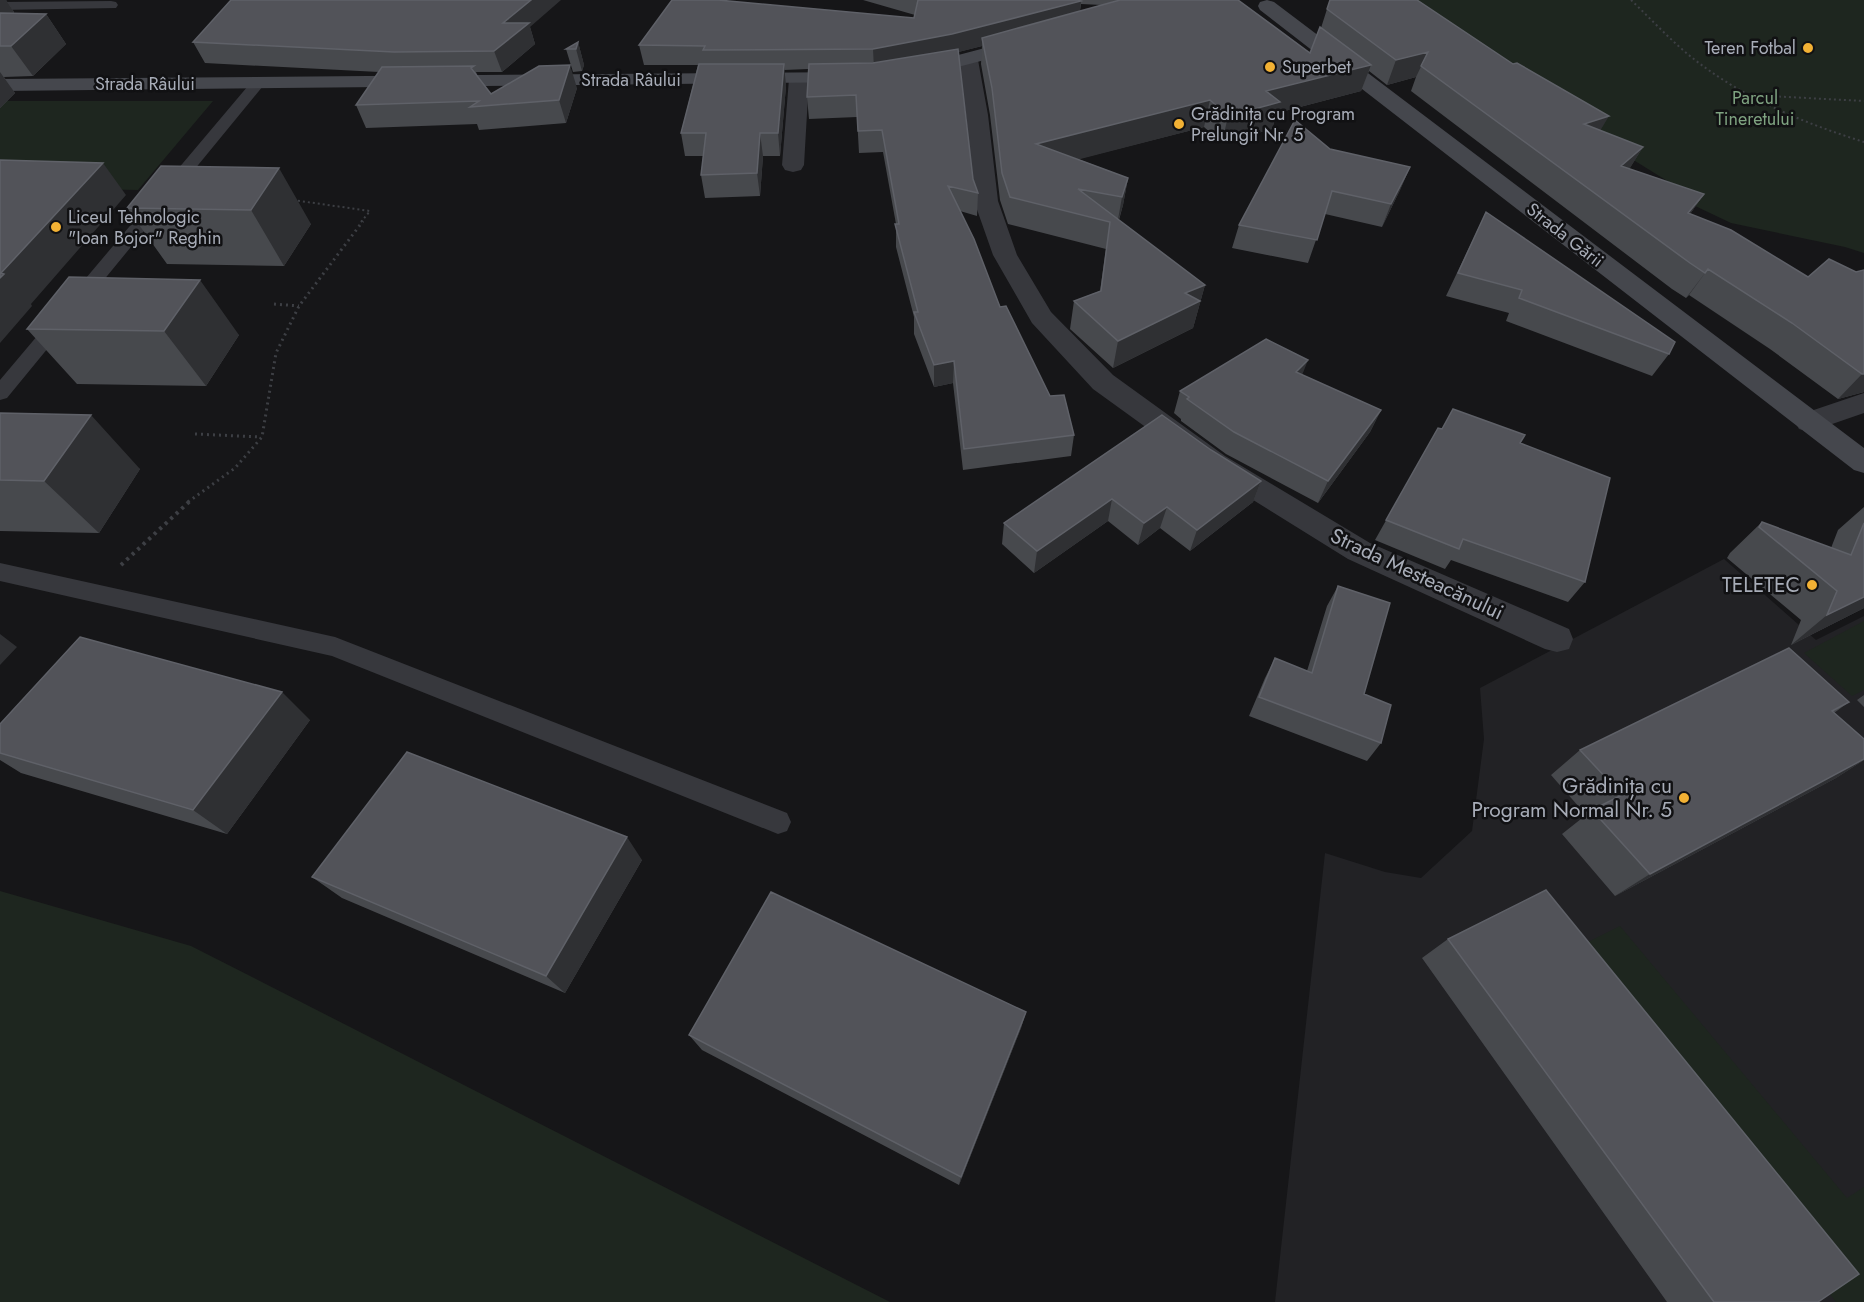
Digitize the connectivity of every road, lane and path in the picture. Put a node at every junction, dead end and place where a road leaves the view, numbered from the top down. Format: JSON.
{"nodes":[{"id":1,"x":1631,"y":0,"type":"edge"},
{"id":2,"x":1265,"y":4,"type":"edge"},
{"id":3,"x":111,"y":5,"type":"dead end"},
{"id":4,"x":0,"y":6,"type":"edge"},
{"id":5,"x":1045,"y":38,"type":"edge"},
{"id":6,"x":968,"y":60,"type":"junction"},
{"id":7,"x":896,"y":75,"type":"edge"},
{"id":8,"x":874,"y":77,"type":"edge"},
{"id":9,"x":799,"y":79,"type":"junction"},
{"id":10,"x":258,"y":83,"type":"junction"},
{"id":11,"x":0,"y":85,"type":"edge"},
{"id":12,"x":1745,"y":95,"type":"junction"},
{"id":13,"x":1864,"y":101,"type":"edge"},
{"id":14,"x":1864,"y":142,"type":"edge"},
{"id":15,"x":793,"y":165,"type":"dead end"},
{"id":16,"x":291,"y":200,"type":"dead end"},
{"id":17,"x":274,"y":304,"type":"dead end"},
{"id":18,"x":299,"y":306,"type":"junction"},
{"id":19,"x":0,"y":393,"type":"edge"},
{"id":20,"x":1864,"y":403,"type":"edge"},
{"id":21,"x":1809,"y":422,"type":"junction"},
{"id":22,"x":195,"y":434,"type":"dead end"},
{"id":23,"x":262,"y":436,"type":"junction"},
{"id":24,"x":1864,"y":463,"type":"edge"},
{"id":25,"x":0,"y":572,"type":"edge"},
{"id":26,"x":93,"y":593,"type":"junction"},
{"id":27,"x":1557,"y":639,"type":"dead end"},
{"id":28,"x":778,"y":822,"type":"dead end"}],
"edges":[{"from":1,"to":12,"type":"path"},
{"from":2,"to":21,"type":"main road","name":"Strada Gării"},
{"from":3,"to":4,"type":"lane"},
{"from":5,"to":6,"type":"main road"},
{"from":6,"to":7,"type":"main road"},
{"from":6,"to":27,"type":"street","name":"Strada Mesteacănului"},
{"from":8,"to":9,"type":"main road","name":"Strada Râului"},
{"from":9,"to":10,"type":"main road","name":"Strada Râului"},
{"from":9,"to":15,"type":"street"},
{"from":10,"to":11,"type":"main road","name":"Strada Râului"},
{"from":10,"to":19,"type":"lane"},
{"from":12,"to":13,"type":"path"},
{"from":12,"to":14,"type":"path"},
{"from":16,"to":18,"type":"path"},
{"from":17,"to":18,"type":"path"},
{"from":18,"to":23,"type":"path"},
{"from":20,"to":21,"type":"street"},
{"from":21,"to":24,"type":"main road","name":"Strada Gării"},
{"from":22,"to":23,"type":"path"},
{"from":23,"to":26,"type":"path"},
{"from":25,"to":26,"type":"lane"},
{"from":26,"to":28,"type":"lane"}]}
